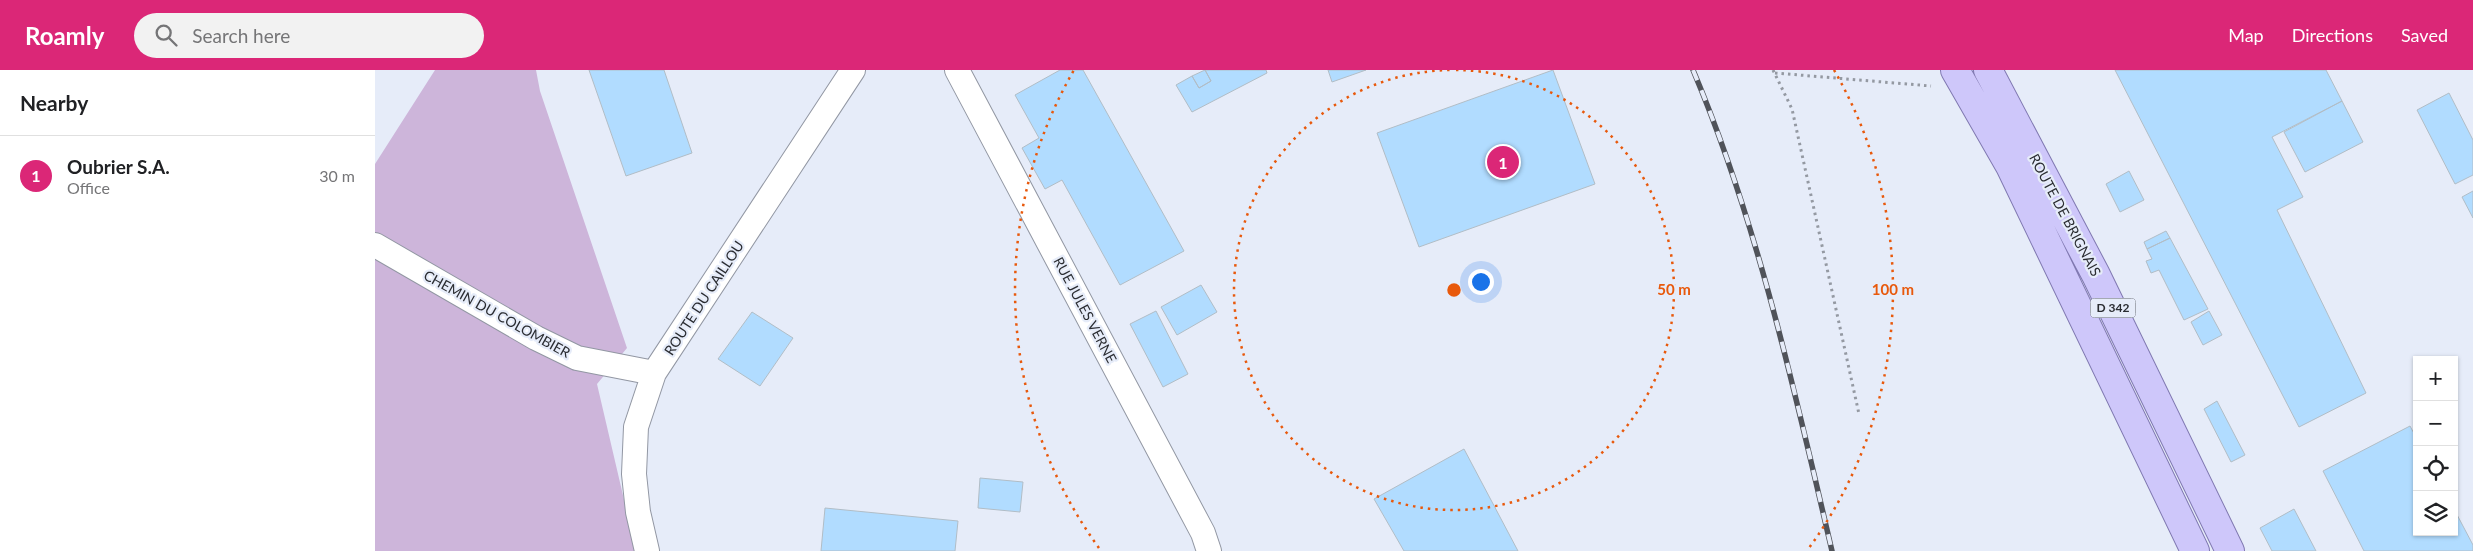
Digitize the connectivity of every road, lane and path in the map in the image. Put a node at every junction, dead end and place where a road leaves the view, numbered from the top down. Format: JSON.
{"nodes":[{"id":1,"x":853,"y":70,"type":"edge"},
{"id":2,"x":957,"y":70,"type":"edge"},
{"id":3,"x":1988,"y":70,"type":"edge"},
{"id":4,"x":1774,"y":72,"type":"edge"},
{"id":5,"x":1946,"y":78,"type":"edge"},
{"id":6,"x":375,"y":245,"type":"edge"},
{"id":7,"x":654,"y":374,"type":"junction"},
{"id":8,"x":1859,"y":414,"type":"dead end"},
{"id":9,"x":647,"y":551,"type":"edge"},
{"id":10,"x":1209,"y":551,"type":"edge"},
{"id":11,"x":2195,"y":551,"type":"edge"},
{"id":12,"x":2230,"y":551,"type":"edge"}],
"edges":[{"from":1,"to":7,"type":"street","name":"ROUTE DU CAILLOU"},
{"from":2,"to":10,"type":"street","name":"RUE JULES VERNE"},
{"from":3,"to":12,"type":"main road","name":"ROUTE DE BRIGNAIS","number":"D 342"},
{"from":4,"to":5,"type":"path"},
{"from":4,"to":8,"type":"path"},
{"from":5,"to":11,"type":"main road","name":"ROUTE DE BRIGNAIS","number":"D 342"},
{"from":6,"to":7,"type":"street","name":"CHEMIN DU COLOMBIER"},
{"from":7,"to":9,"type":"street","name":"ROUTE DU CAILLOU"}]}
